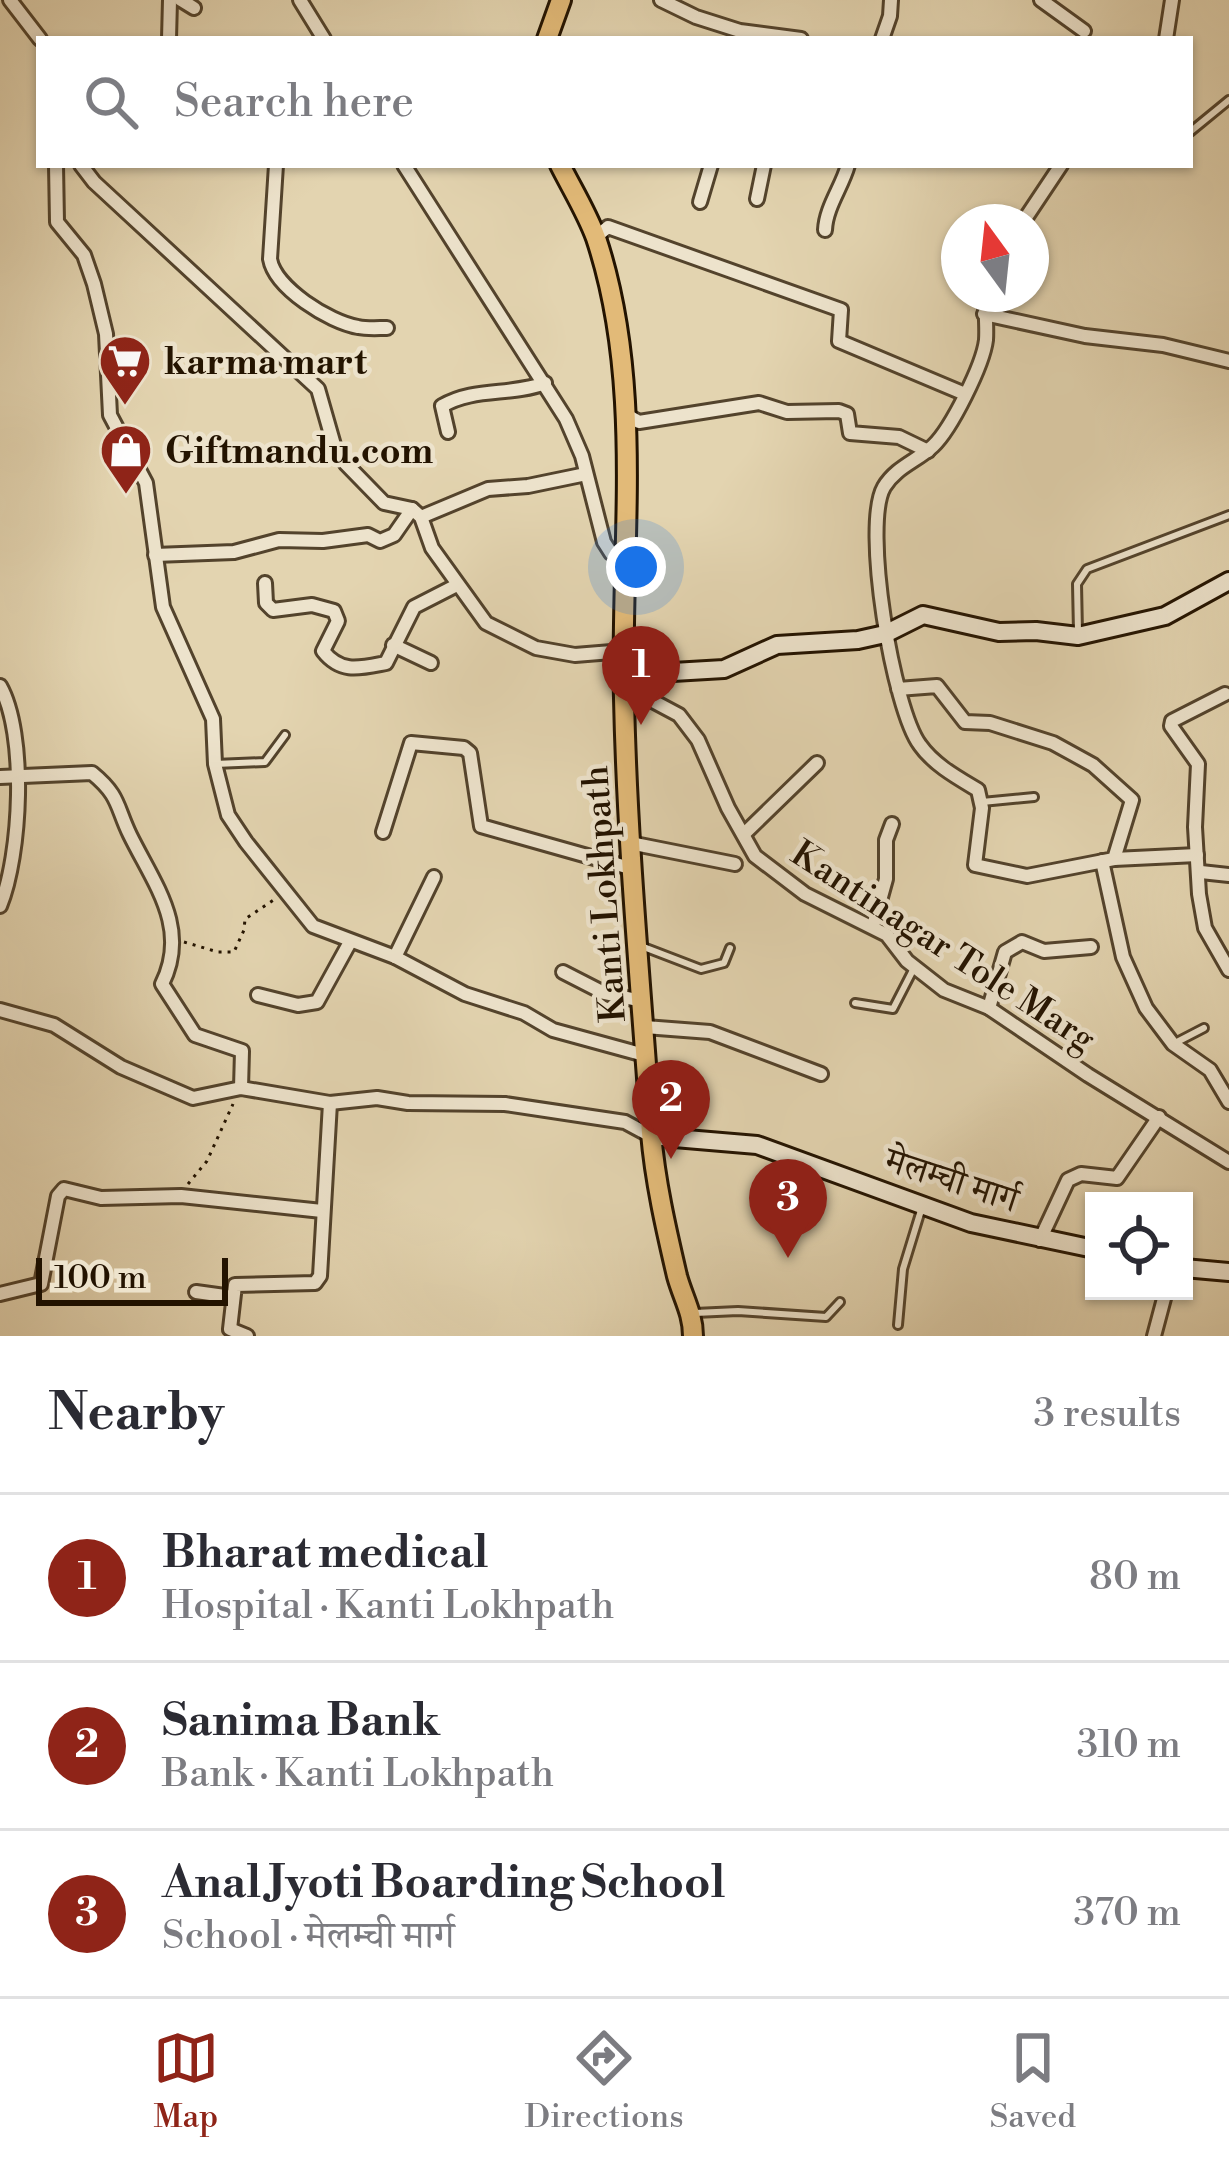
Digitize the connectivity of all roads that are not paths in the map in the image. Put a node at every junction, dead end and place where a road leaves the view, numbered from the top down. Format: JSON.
{"nodes":[{"id":1,"x":10,"y":0,"type":"edge"},
{"id":2,"x":170,"y":0,"type":"edge"},
{"id":3,"x":181,"y":0,"type":"edge"},
{"id":4,"x":300,"y":0,"type":"edge"},
{"id":5,"x":561,"y":0,"type":"edge"},
{"id":6,"x":662,"y":0,"type":"edge"},
{"id":7,"x":891,"y":0,"type":"edge"},
{"id":8,"x":1041,"y":0,"type":"edge"},
{"id":9,"x":1172,"y":0,"type":"edge"},
{"id":10,"x":194,"y":8,"type":"dead end"},
{"id":11,"x":1084,"y":31,"type":"dead end"},
{"id":12,"x":748,"y":35,"type":"edge"},
{"id":13,"x":38,"y":36,"type":"edge"},
{"id":14,"x":169,"y":36,"type":"edge"},
{"id":15,"x":322,"y":36,"type":"edge"},
{"id":16,"x":549,"y":36,"type":"edge"},
{"id":17,"x":883,"y":36,"type":"edge"},
{"id":18,"x":1166,"y":36,"type":"edge"},
{"id":19,"x":1229,"y":100,"type":"edge"},
{"id":20,"x":1193,"y":130,"type":"edge"},
{"id":21,"x":56,"y":168,"type":"edge"},
{"id":22,"x":83,"y":168,"type":"edge"},
{"id":23,"x":277,"y":168,"type":"edge"},
{"id":24,"x":406,"y":168,"type":"edge"},
{"id":25,"x":562,"y":168,"type":"edge"},
{"id":26,"x":710,"y":168,"type":"edge"},
{"id":27,"x":763,"y":168,"type":"edge"},
{"id":28,"x":847,"y":168,"type":"edge"},
{"id":29,"x":1058,"y":168,"type":"edge"},
{"id":30,"x":758,"y":199,"type":"dead end"},
{"id":31,"x":700,"y":202,"type":"dead end"},
{"id":32,"x":1035,"y":204,"type":"edge"},
{"id":33,"x":825,"y":230,"type":"dead end"},
{"id":34,"x":596,"y":237,"type":"junction"},
{"id":35,"x":984,"y":314,"type":"joint"},
{"id":36,"x":387,"y":328,"type":"dead end"},
{"id":37,"x":1229,"y":361,"type":"edge"},
{"id":38,"x":545,"y":383,"type":"junction"},
{"id":39,"x":964,"y":394,"type":"junction"},
{"id":40,"x":624,"y":413,"type":"junction"},
{"id":41,"x":448,"y":432,"type":"dead end"},
{"id":42,"x":928,"y":451,"type":"junction"},
{"id":43,"x":586,"y":474,"type":"junction"},
{"id":44,"x":417,"y":513,"type":"junction"},
{"id":45,"x":1229,"y":515,"type":"edge"},
{"id":46,"x":155,"y":555,"type":"junction"},
{"id":47,"x":627,"y":562,"type":"junction"},
{"id":48,"x":1229,"y":581,"type":"edge"},
{"id":49,"x":265,"y":583,"type":"dead end"},
{"id":50,"x":457,"y":585,"type":"junction"},
{"id":51,"x":885,"y":634,"type":"junction"},
{"id":52,"x":1078,"y":636,"type":"junction"},
{"id":53,"x":393,"y":645,"type":"junction"},
{"id":54,"x":624,"y":659,"type":"junction"},
{"id":55,"x":431,"y":663,"type":"dead end"},
{"id":56,"x":0,"y":686,"type":"edge"},
{"id":57,"x":898,"y":689,"type":"junction"},
{"id":58,"x":1225,"y":694,"type":"dead end"},
{"id":59,"x":624,"y":696,"type":"junction"},
{"id":60,"x":285,"y":734,"type":"dead end"},
{"id":61,"x":817,"y":763,"type":"dead end"},
{"id":62,"x":215,"y":764,"type":"junction"},
{"id":63,"x":0,"y":777,"type":"edge"},
{"id":64,"x":16,"y":778,"type":"junction"},
{"id":65,"x":1034,"y":797,"type":"dead end"},
{"id":66,"x":982,"y":802,"type":"junction"},
{"id":67,"x":892,"y":824,"type":"dead end"},
{"id":68,"x":383,"y":832,"type":"dead end"},
{"id":69,"x":743,"y":834,"type":"junction"},
{"id":70,"x":629,"y":846,"type":"junction"},
{"id":71,"x":1197,"y":855,"type":"junction"},
{"id":72,"x":1108,"y":860,"type":"junction"},
{"id":73,"x":734,"y":863,"type":"dead end"},
{"id":74,"x":630,"y":868,"type":"junction"},
{"id":75,"x":1201,"y":872,"type":"junction"},
{"id":76,"x":1229,"y":875,"type":"edge"},
{"id":77,"x":434,"y":877,"type":"dead end"},
{"id":78,"x":0,"y":905,"type":"edge"},
{"id":79,"x":873,"y":926,"type":"junction"},
{"id":80,"x":350,"y":941,"type":"junction"},
{"id":81,"x":637,"y":945,"type":"junction"},
{"id":82,"x":1091,"y":946,"type":"dead end"},
{"id":83,"x":730,"y":948,"type":"dead end"},
{"id":84,"x":395,"y":958,"type":"junction"},
{"id":85,"x":914,"y":967,"type":"junction"},
{"id":86,"x":1229,"y":970,"type":"edge"},
{"id":87,"x":563,"y":973,"type":"dead end"},
{"id":88,"x":258,"y":995,"type":"dead end"},
{"id":89,"x":642,"y":1001,"type":"junction"},
{"id":90,"x":854,"y":1004,"type":"dead end"},
{"id":91,"x":989,"y":1008,"type":"junction"},
{"id":92,"x":0,"y":1010,"type":"edge"},
{"id":93,"x":645,"y":1027,"type":"junction"},
{"id":94,"x":1204,"y":1028,"type":"dead end"},
{"id":95,"x":1173,"y":1044,"type":"junction"},
{"id":96,"x":649,"y":1057,"type":"junction"},
{"id":97,"x":821,"y":1074,"type":"dead end"},
{"id":98,"x":241,"y":1088,"type":"junction"},
{"id":99,"x":1229,"y":1102,"type":"edge"},
{"id":100,"x":331,"y":1103,"type":"junction"},
{"id":101,"x":1159,"y":1118,"type":"junction"},
{"id":102,"x":651,"y":1136,"type":"junction"},
{"id":103,"x":1229,"y":1162,"type":"edge"},
{"id":104,"x":922,"y":1208,"type":"junction"},
{"id":105,"x":322,"y":1211,"type":"junction"},
{"id":106,"x":1040,"y":1240,"type":"junction"},
{"id":107,"x":1085,"y":1248,"type":"edge"},
{"id":108,"x":1193,"y":1269,"type":"edge"},
{"id":109,"x":1229,"y":1273,"type":"edge"},
{"id":110,"x":196,"y":1292,"type":"dead end"},
{"id":111,"x":0,"y":1294,"type":"edge"},
{"id":112,"x":232,"y":1297,"type":"junction"},
{"id":113,"x":1164,"y":1300,"type":"edge"},
{"id":114,"x":840,"y":1302,"type":"dead end"},
{"id":115,"x":693,"y":1314,"type":"junction"},
{"id":116,"x":898,"y":1325,"type":"dead end"},
{"id":117,"x":247,"y":1336,"type":"edge"},
{"id":118,"x":693,"y":1336,"type":"edge"},
{"id":119,"x":1154,"y":1336,"type":"edge"}],
"edges":[{"from":1,"to":13,"type":"street"},
{"from":2,"to":14,"type":"street"},
{"from":3,"to":10,"type":"street"},
{"from":4,"to":15,"type":"street"},
{"from":5,"to":16,"type":"main road"},
{"from":6,"to":12,"type":"street"},
{"from":7,"to":17,"type":"street"},
{"from":8,"to":11,"type":"street"},
{"from":9,"to":18,"type":"street"},
{"from":19,"to":20,"type":"lane"},
{"from":21,"to":46,"type":"street"},
{"from":22,"to":44,"type":"street"},
{"from":23,"to":36,"type":"street"},
{"from":24,"to":38,"type":"street"},
{"from":25,"to":34,"type":"main road","name":"Kanti Lokhpath"},
{"from":26,"to":31,"type":"street"},
{"from":27,"to":30,"type":"street"},
{"from":28,"to":33,"type":"street"},
{"from":29,"to":32,"type":"street"},
{"from":34,"to":39,"type":"street"},
{"from":34,"to":40,"type":"main road","name":"Kanti Lokhpath"},
{"from":35,"to":37,"type":"street"},
{"from":35,"to":39,"type":"street"},
{"from":38,"to":41,"type":"street"},
{"from":38,"to":43,"type":"street"},
{"from":39,"to":42,"type":"street"},
{"from":40,"to":42,"type":"street"},
{"from":40,"to":47,"type":"main road","name":"Kanti Lokhpath"},
{"from":42,"to":51,"type":"street"},
{"from":43,"to":44,"type":"street"},
{"from":43,"to":47,"type":"street"},
{"from":44,"to":46,"type":"street"},
{"from":44,"to":50,"type":"street"},
{"from":45,"to":52,"type":"lane"},
{"from":46,"to":62,"type":"street"},
{"from":47,"to":54,"type":"main road","name":"Kanti Lokhpath"},
{"from":48,"to":52,"type":"main road"},
{"from":49,"to":53,"type":"street"},
{"from":50,"to":53,"type":"street"},
{"from":50,"to":54,"type":"street"},
{"from":51,"to":52,"type":"main road"},
{"from":51,"to":54,"type":"main road"},
{"from":51,"to":57,"type":"street"},
{"from":53,"to":55,"type":"street"},
{"from":54,"to":59,"type":"main road","name":"Kanti Lokhpath"},
{"from":56,"to":64,"type":"street"},
{"from":57,"to":66,"type":"street"},
{"from":57,"to":72,"type":"street"},
{"from":58,"to":71,"type":"street"},
{"from":59,"to":69,"type":"street","name":"Kantinagar Tole Marg"},
{"from":59,"to":70,"type":"main road","name":"Kanti Lokhpath"},
{"from":60,"to":62,"type":"lane"},
{"from":61,"to":69,"type":"street"},
{"from":62,"to":80,"type":"street"},
{"from":63,"to":64,"type":"street"},
{"from":64,"to":78,"type":"street"},
{"from":64,"to":98,"type":"street"},
{"from":65,"to":66,"type":"lane"},
{"from":66,"to":72,"type":"street"},
{"from":67,"to":79,"type":"street"},
{"from":68,"to":74,"type":"street"},
{"from":69,"to":79,"type":"street","name":"Kantinagar Tole Marg"},
{"from":70,"to":73,"type":"street"},
{"from":70,"to":74,"type":"main road","name":"Kanti Lokhpath"},
{"from":71,"to":72,"type":"street"},
{"from":71,"to":75,"type":"street"},
{"from":72,"to":95,"type":"street"},
{"from":74,"to":81,"type":"main road","name":"Kanti Lokhpath"},
{"from":75,"to":76,"type":"street"},
{"from":75,"to":86,"type":"street"},
{"from":77,"to":84,"type":"street"},
{"from":79,"to":85,"type":"street","name":"Kantinagar Tole Marg"},
{"from":80,"to":84,"type":"street"},
{"from":80,"to":88,"type":"street"},
{"from":81,"to":83,"type":"lane"},
{"from":81,"to":89,"type":"main road","name":"Kanti Lokhpath"},
{"from":82,"to":91,"type":"street"},
{"from":84,"to":96,"type":"street"},
{"from":85,"to":90,"type":"lane"},
{"from":85,"to":91,"type":"street","name":"Kantinagar Tole Marg"},
{"from":87,"to":89,"type":"street"},
{"from":89,"to":93,"type":"main road","name":"Kanti Lokhpath"},
{"from":91,"to":101,"type":"street","name":"Kantinagar Tole Marg"},
{"from":92,"to":98,"type":"street"},
{"from":93,"to":96,"type":"main road","name":"Kanti Lokhpath"},
{"from":93,"to":97,"type":"street"},
{"from":94,"to":95,"type":"lane"},
{"from":95,"to":99,"type":"street"},
{"from":96,"to":102,"type":"main road","name":"Kanti Lokhpath"},
{"from":98,"to":100,"type":"street"},
{"from":100,"to":102,"type":"street"},
{"from":100,"to":105,"type":"street"},
{"from":101,"to":103,"type":"street","name":"Kantinagar Tole Marg"},
{"from":101,"to":106,"type":"street"},
{"from":102,"to":104,"type":"main road","name":"मेलम्ची मार्ग"},
{"from":102,"to":115,"type":"main road","name":"Kanti Lokhpath"},
{"from":104,"to":106,"type":"main road","name":"मेलम्ची मार्ग"},
{"from":104,"to":116,"type":"lane"},
{"from":105,"to":111,"type":"street"},
{"from":105,"to":112,"type":"street"},
{"from":106,"to":107,"type":"main road","name":"मेलम्ची मार्ग"},
{"from":108,"to":109,"type":"main road"},
{"from":110,"to":112,"type":"street"},
{"from":112,"to":117,"type":"street"},
{"from":113,"to":119,"type":"street"},
{"from":114,"to":115,"type":"lane"},
{"from":115,"to":118,"type":"main road","name":"Kanti Lokhpath"}]}
